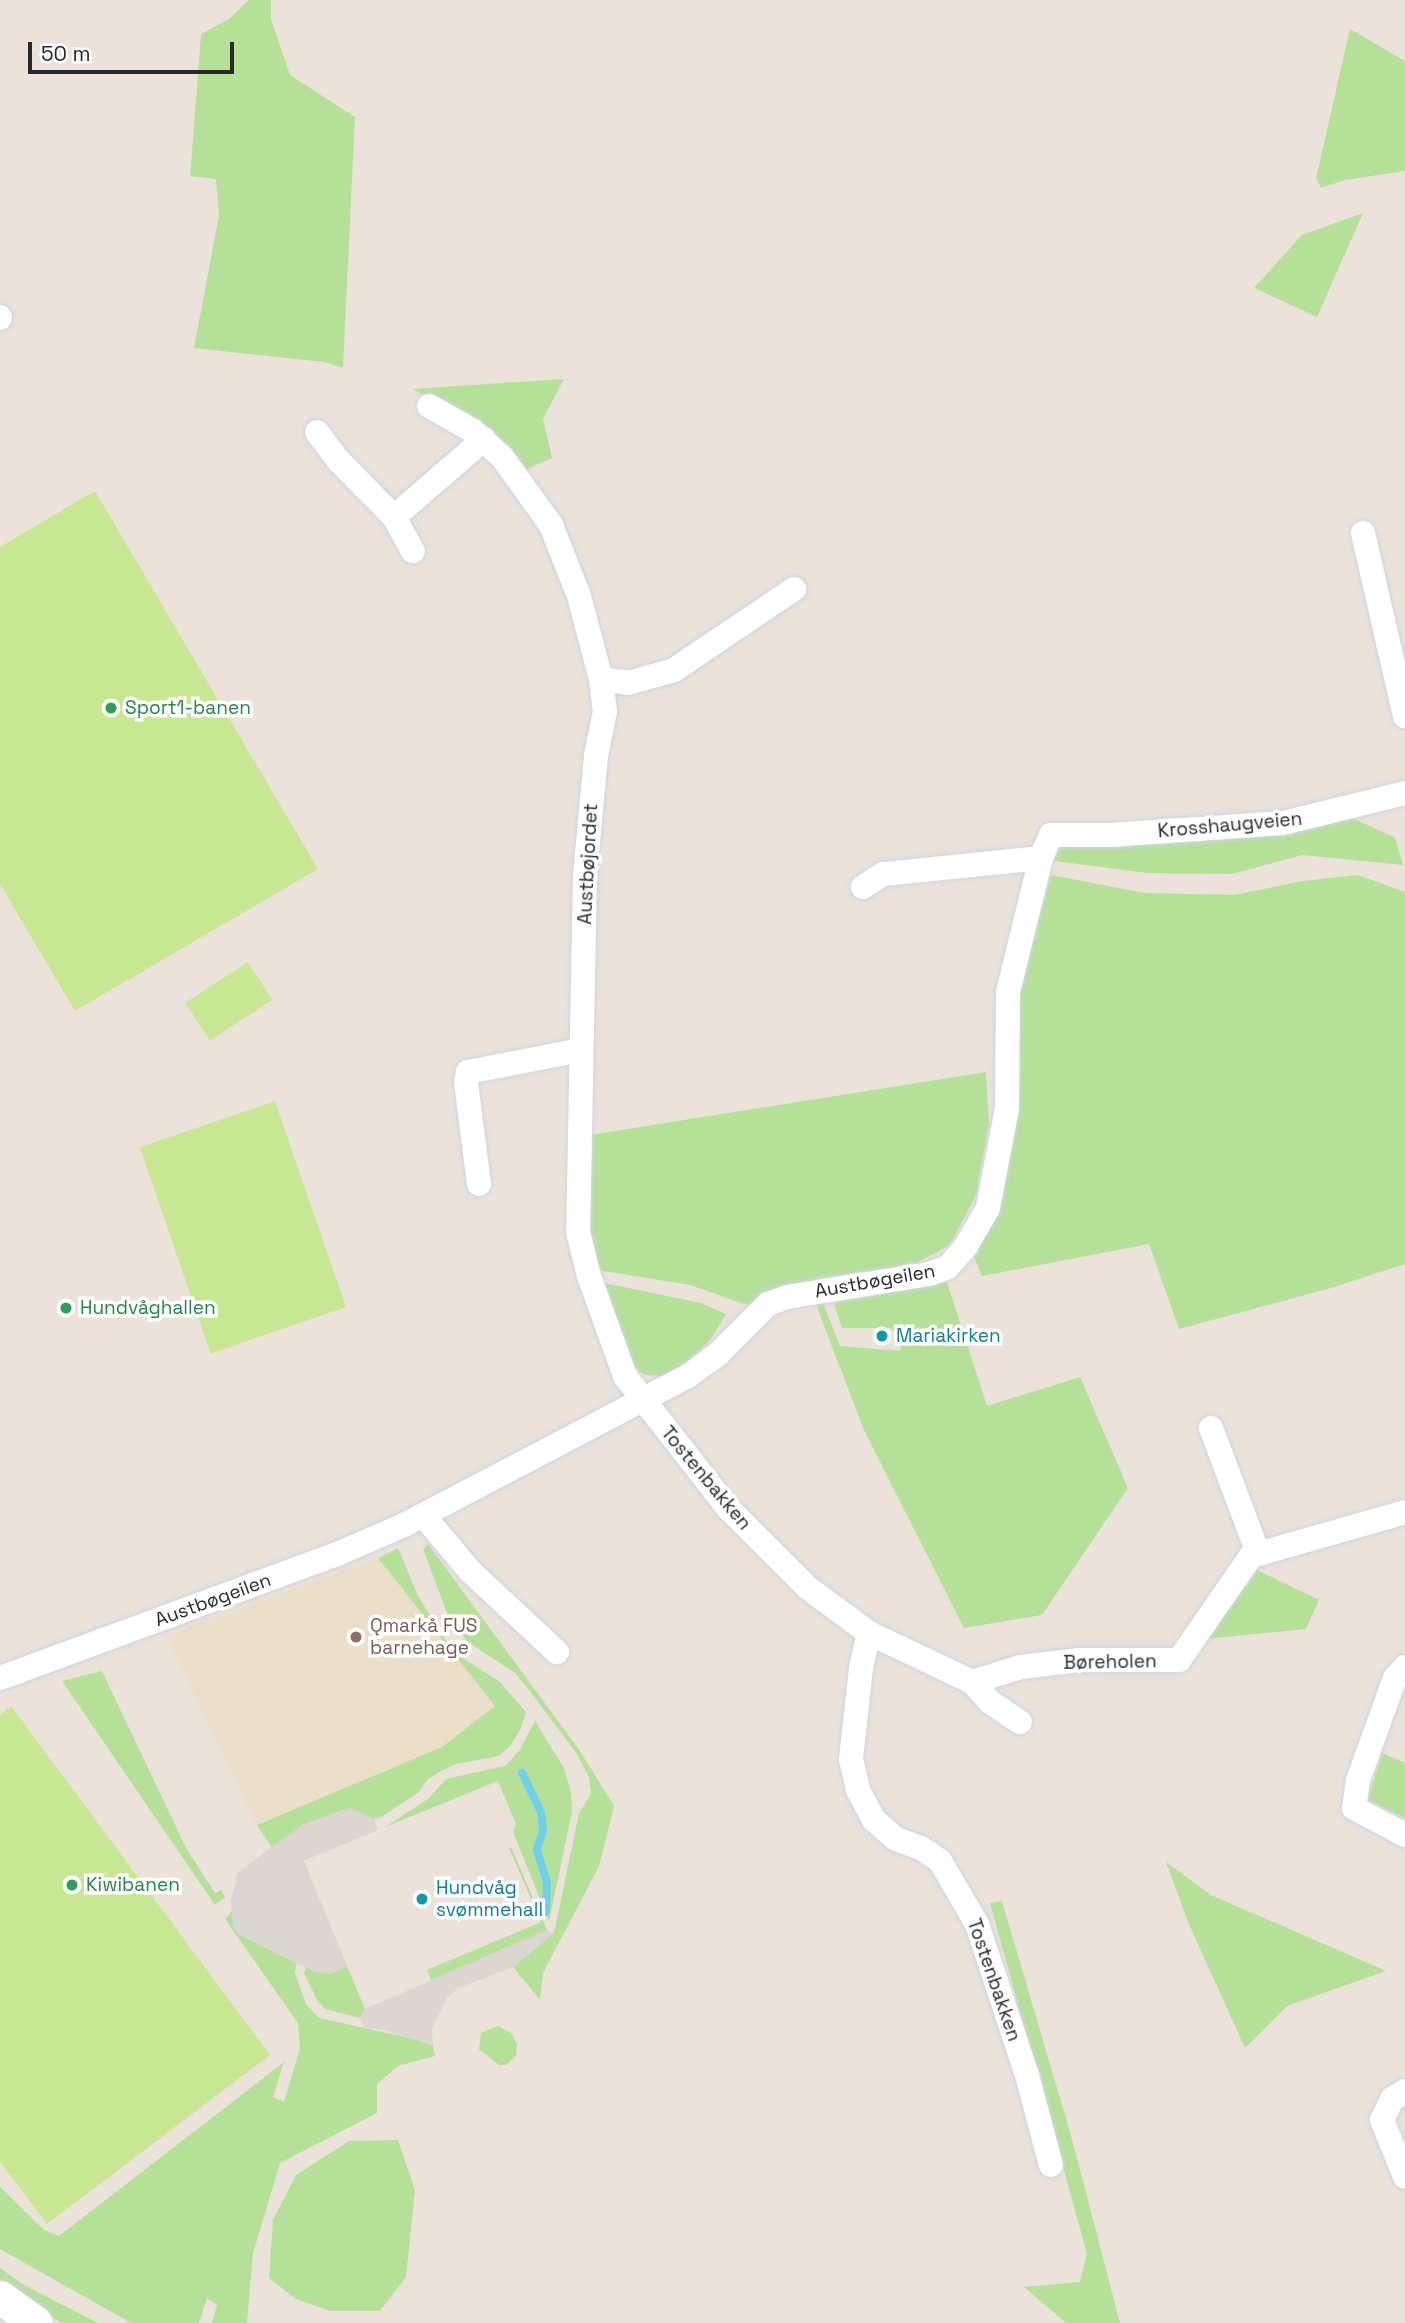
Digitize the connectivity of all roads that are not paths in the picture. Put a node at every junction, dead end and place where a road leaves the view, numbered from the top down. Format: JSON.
{"nodes":[{"id":1,"x":429,"y":405,"type":"dead end"},
{"id":2,"x":317,"y":432,"type":"dead end"},
{"id":3,"x":484,"y":439,"type":"junction"},
{"id":4,"x":394,"y":517,"type":"junction"},
{"id":5,"x":1363,"y":533,"type":"dead end"},
{"id":6,"x":413,"y":551,"type":"dead end"},
{"id":7,"x":794,"y":589,"type":"dead end"},
{"id":8,"x":601,"y":679,"type":"junction"},
{"id":9,"x":1405,"y":716,"type":"edge"},
{"id":10,"x":1405,"y":793,"type":"edge"},
{"id":11,"x":1051,"y":835,"type":"joint"},
{"id":12,"x":1041,"y":858,"type":"junction"},
{"id":13,"x":863,"y":887,"type":"dead end"},
{"id":14,"x":581,"y":1049,"type":"junction"},
{"id":15,"x":479,"y":1184,"type":"dead end"},
{"id":16,"x":642,"y":1401,"type":"junction"},
{"id":17,"x":1211,"y":1428,"type":"dead end"},
{"id":18,"x":1405,"y":1512,"type":"edge"},
{"id":19,"x":423,"y":1516,"type":"junction"},
{"id":20,"x":1258,"y":1553,"type":"junction"},
{"id":21,"x":869,"y":1633,"type":"junction"},
{"id":22,"x":557,"y":1652,"type":"dead end"},
{"id":23,"x":1405,"y":1667,"type":"edge"},
{"id":24,"x":0,"y":1678,"type":"edge"},
{"id":25,"x":972,"y":1682,"type":"junction"},
{"id":26,"x":1020,"y":1722,"type":"dead end"},
{"id":27,"x":1405,"y":1835,"type":"edge"},
{"id":28,"x":1405,"y":2091,"type":"edge"},
{"id":29,"x":1051,"y":2165,"type":"dead end"},
{"id":30,"x":1405,"y":2178,"type":"edge"},
{"id":31,"x":0,"y":2297,"type":"edge"},
{"id":32,"x":36,"y":2323,"type":"edge"}],
"edges":[{"from":1,"to":3,"type":"street","name":"Austbøjordet"},
{"from":2,"to":4,"type":"street"},
{"from":3,"to":4,"type":"street"},
{"from":3,"to":8,"type":"street","name":"Austbøjordet"},
{"from":4,"to":6,"type":"street"},
{"from":5,"to":9,"type":"street"},
{"from":7,"to":8,"type":"street"},
{"from":8,"to":14,"type":"street","name":"Austbøjordet"},
{"from":10,"to":11,"type":"street","name":"Krosshaugveien"},
{"from":11,"to":12,"type":"street","name":"Austbøgeilen"},
{"from":12,"to":13,"type":"street"},
{"from":12,"to":16,"type":"street","name":"Austbøgeilen"},
{"from":14,"to":15,"type":"street"},
{"from":14,"to":16,"type":"street","name":"Austbøjordet"},
{"from":16,"to":19,"type":"street","name":"Austbøgeilen"},
{"from":16,"to":21,"type":"street","name":"Tostenbakken"},
{"from":17,"to":20,"type":"street"},
{"from":18,"to":20,"type":"street"},
{"from":19,"to":22,"type":"street"},
{"from":19,"to":24,"type":"street","name":"Austbøgeilen"},
{"from":20,"to":25,"type":"street","name":"Børeholen"},
{"from":21,"to":25,"type":"street","name":"Tostenbakken"},
{"from":21,"to":29,"type":"street","name":"Tostenbakken"},
{"from":23,"to":27,"type":"street"},
{"from":25,"to":26,"type":"street"},
{"from":28,"to":30,"type":"street"},
{"from":31,"to":32,"type":"main road"}]}
